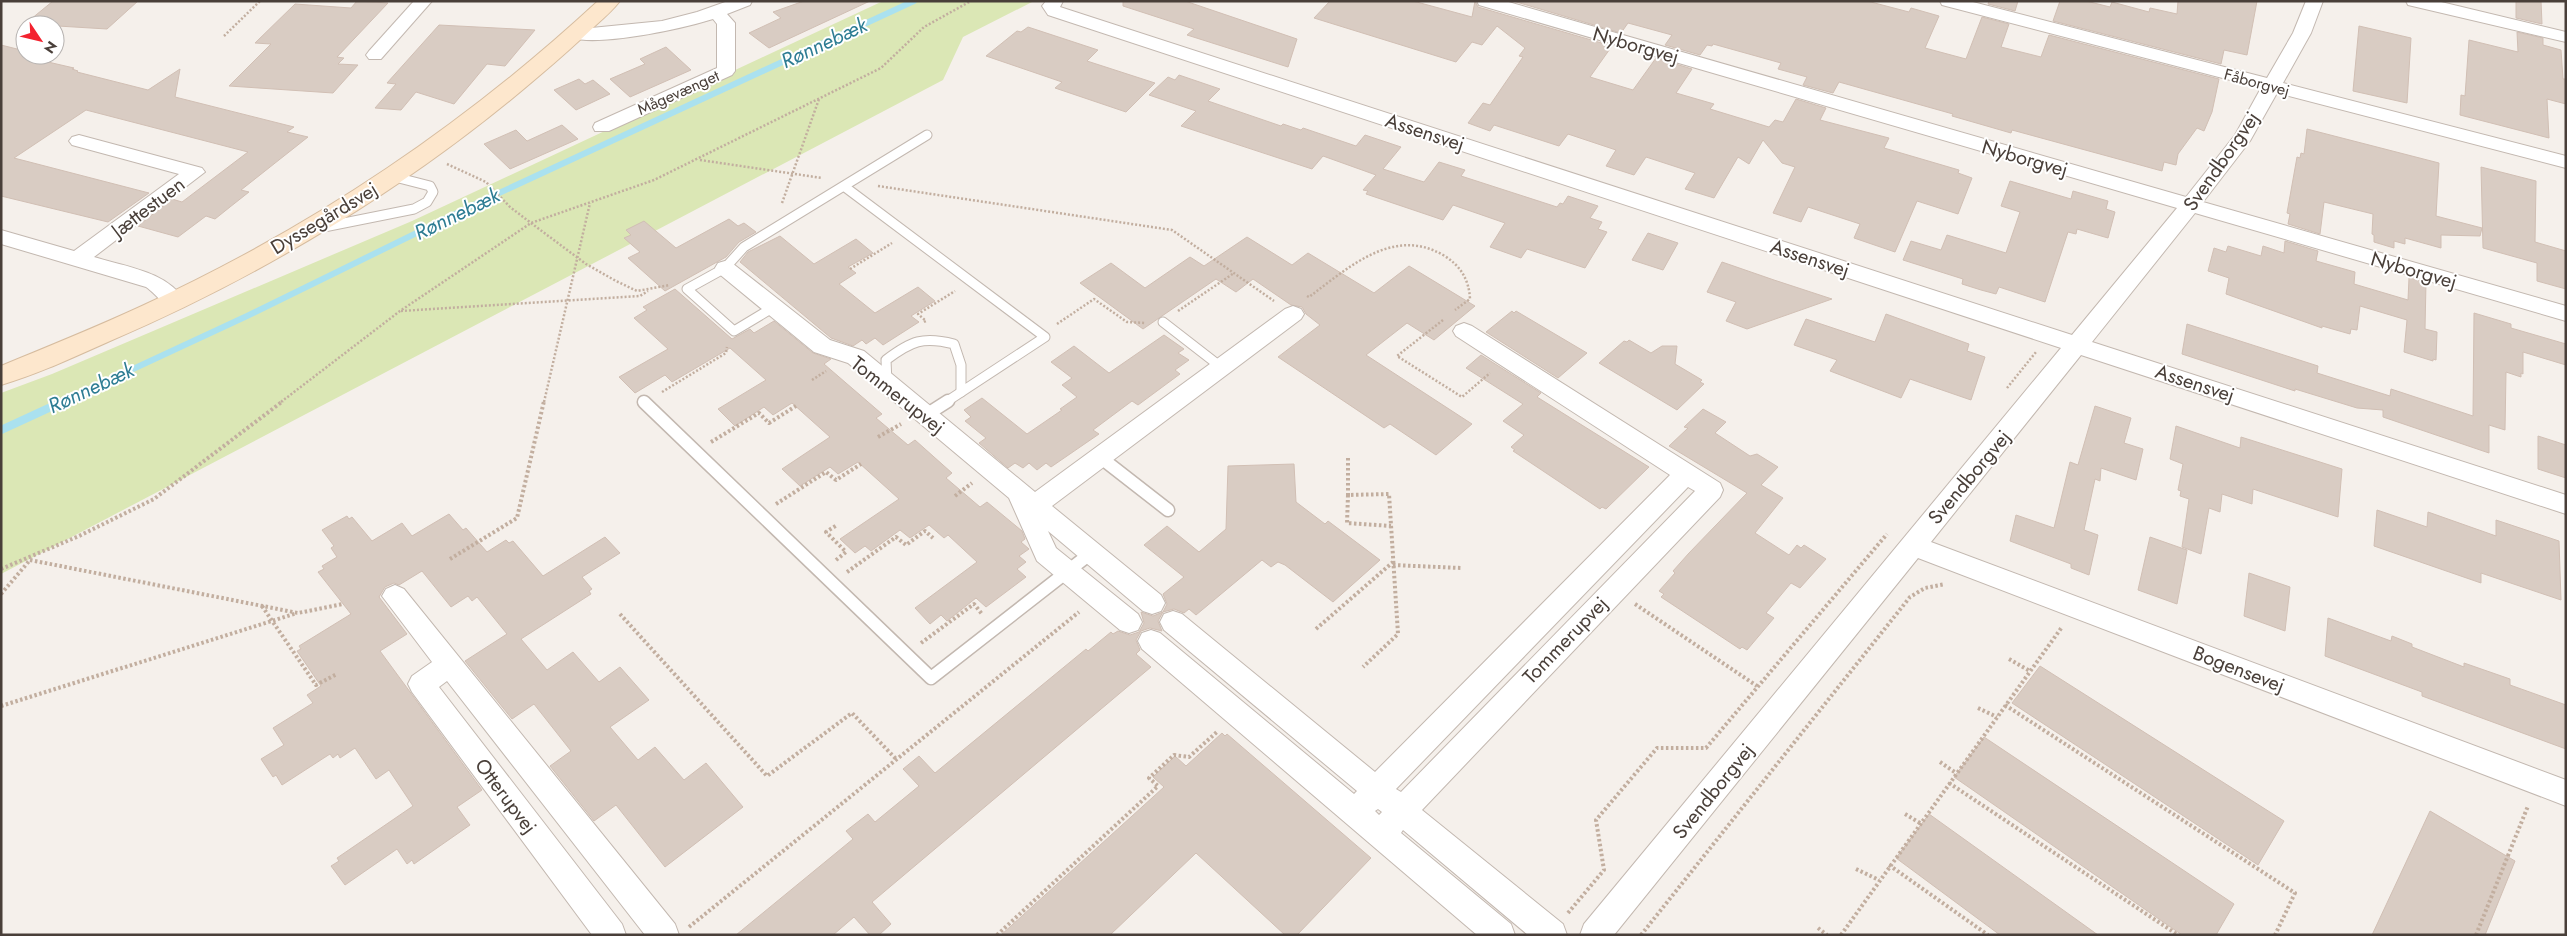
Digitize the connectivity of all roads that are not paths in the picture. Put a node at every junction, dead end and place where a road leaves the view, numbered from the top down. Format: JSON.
{"nodes":[{"id":1,"x":424,"y":1,"type":"edge"},
{"id":2,"x":610,"y":1,"type":"edge"},
{"id":3,"x":744,"y":1,"type":"edge"},
{"id":4,"x":1485,"y":1,"type":"edge"},
{"id":5,"x":1948,"y":1,"type":"edge"},
{"id":6,"x":2315,"y":1,"type":"edge"},
{"id":7,"x":2414,"y":1,"type":"edge"},
{"id":8,"x":1054,"y":6,"type":"edge"},
{"id":9,"x":717,"y":13,"type":"junction"},
{"id":10,"x":577,"y":34,"type":"junction"},
{"id":11,"x":2566,"y":37,"type":"edge"},
{"id":12,"x":375,"y":55,"type":"dead end"},
{"id":13,"x":2272,"y":86,"type":"junction"},
{"id":14,"x":602,"y":126,"type":"dead end"},
{"id":15,"x":926,"y":135,"type":"dead end"},
{"id":16,"x":78,"y":141,"type":"dead end"},
{"id":17,"x":2566,"y":162,"type":"edge"},
{"id":18,"x":391,"y":176,"type":"junction"},
{"id":19,"x":849,"y":185,"type":"junction"},
{"id":20,"x":2190,"y":206,"type":"junction"},
{"id":21,"x":305,"y":231,"type":"junction"},
{"id":22,"x":1,"y":237,"type":"edge"},
{"id":23,"x":76,"y":260,"type":"junction"},
{"id":24,"x":725,"y":268,"type":"junction"},
{"id":25,"x":175,"y":302,"type":"junction"},
{"id":26,"x":774,"y":307,"type":"junction"},
{"id":27,"x":1288,"y":310,"type":"road end"},
{"id":28,"x":2566,"y":314,"type":"edge"},
{"id":29,"x":1163,"y":322,"type":"road end"},
{"id":30,"x":1464,"y":331,"type":"dead end"},
{"id":31,"x":2077,"y":345,"type":"junction"},
{"id":32,"x":1221,"y":367,"type":"junction"},
{"id":33,"x":1,"y":376,"type":"edge"},
{"id":34,"x":887,"y":383,"type":"junction"},
{"id":35,"x":961,"y":392,"type":"junction"},
{"id":36,"x":644,"y":402,"type":"road end"},
{"id":37,"x":926,"y":415,"type":"junction"},
{"id":38,"x":1100,"y":457,"type":"junction"},
{"id":39,"x":1686,"y":474,"type":"junction"},
{"id":40,"x":1027,"y":504,"type":"junction"},
{"id":41,"x":2566,"y":504,"type":"edge"},
{"id":42,"x":1168,"y":510,"type":"dead end"},
{"id":43,"x":1912,"y":545,"type":"junction"},
{"id":44,"x":1091,"y":553,"type":"junction"},
{"id":45,"x":1067,"y":571,"type":"junction"},
{"id":46,"x":395,"y":596,"type":"dead end"},
{"id":47,"x":1152,"y":603,"type":"dead end"},
{"id":48,"x":1129,"y":622,"type":"dead end"},
{"id":49,"x":1173,"y":622,"type":"dead end"},
{"id":50,"x":1151,"y":641,"type":"dead end"},
{"id":51,"x":450,"y":665,"type":"junction"},
{"id":52,"x":1376,"y":790,"type":"junction"},
{"id":53,"x":2566,"y":793,"type":"edge"},
{"id":54,"x":1355,"y":812,"type":"junction"},
{"id":55,"x":1402,"y":812,"type":"junction"},
{"id":56,"x":1382,"y":834,"type":"junction"},
{"id":57,"x":675,"y":932,"type":"edge"},
{"id":58,"x":1551,"y":934,"type":"edge"},
{"id":59,"x":611,"y":935,"type":"edge"},
{"id":60,"x":1500,"y":935,"type":"edge"},
{"id":61,"x":1595,"y":935,"type":"edge"}],
"edges":[{"from":1,"to":12,"type":"street"},
{"from":2,"to":10,"type":"street","name":"Dyssegårdsvej"},
{"from":3,"to":9,"type":"street"},
{"from":4,"to":20,"type":"street","name":"Nyborgvej"},
{"from":5,"to":13,"type":"street","name":"Fåborgvej"},
{"from":6,"to":13,"type":"street","name":"Svendborgvej"},
{"from":7,"to":11,"type":"street"},
{"from":8,"to":31,"type":"street","name":"Assensvej"},
{"from":9,"to":10,"type":"street"},
{"from":9,"to":14,"type":"street","name":"Mågevænget"},
{"from":10,"to":18,"type":"street","name":"Dyssegårdsvej"},
{"from":13,"to":17,"type":"street","name":"Fåborgvej"},
{"from":13,"to":20,"type":"street","name":"Svendborgvej"},
{"from":15,"to":19,"type":"lane"},
{"from":16,"to":23,"type":"street","name":"Jættestuen"},
{"from":18,"to":21,"type":"street","name":"Dyssegårdsvej"},
{"from":18,"to":21,"type":"lane"},
{"from":19,"to":24,"type":"lane"},
{"from":19,"to":35,"type":"lane"},
{"from":20,"to":28,"type":"street","name":"Nyborgvej"},
{"from":20,"to":31,"type":"street","name":"Svendborgvej"},
{"from":21,"to":25,"type":"street","name":"Dyssegårdsvej"},
{"from":22,"to":23,"type":"street","name":"Jættestuen"},
{"from":23,"to":25,"type":"street","name":"Jættestuen"},
{"from":24,"to":26,"type":"street","name":"Tommerupvej"},
{"from":24,"to":26,"type":"lane"},
{"from":25,"to":33,"type":"street","name":"Dyssegårdsvej"},
{"from":26,"to":34,"type":"street","name":"Tommerupvej"},
{"from":27,"to":32,"type":"street"},
{"from":29,"to":32,"type":"lane"},
{"from":30,"to":39,"type":"street","name":"Tommerupvej"},
{"from":31,"to":41,"type":"street","name":"Assensvej"},
{"from":31,"to":43,"type":"street","name":"Svendborgvej"},
{"from":32,"to":38,"type":"street"},
{"from":34,"to":35,"type":"lane"},
{"from":34,"to":37,"type":"street","name":"Tommerupvej"},
{"from":35,"to":37,"type":"lane"},
{"from":36,"to":45,"type":"lane"},
{"from":37,"to":40,"type":"street","name":"Tommerupvej"},
{"from":38,"to":40,"type":"street"},
{"from":38,"to":42,"type":"lane"},
{"from":39,"to":52,"type":"street","name":"Tommerupvej"},
{"from":39,"to":55,"type":"street","name":"Tommerupvej"},
{"from":40,"to":44,"type":"street","name":"Tommerupvej"},
{"from":40,"to":45,"type":"street","name":"Tommerupvej"},
{"from":43,"to":53,"type":"street","name":"Bogensevej"},
{"from":43,"to":61,"type":"street","name":"Svendborgvej"},
{"from":44,"to":45,"type":"lane"},
{"from":44,"to":47,"type":"street","name":"Tommerupvej"},
{"from":45,"to":48,"type":"street","name":"Tommerupvej"},
{"from":46,"to":51,"type":"street","name":"Otterupvej"},
{"from":49,"to":52,"type":"street"},
{"from":50,"to":54,"type":"street"},
{"from":51,"to":57,"type":"street","name":"Otterupvej"},
{"from":51,"to":59,"type":"street","name":"Otterupvej"},
{"from":52,"to":54,"type":"street","name":"Tommerupvej"},
{"from":52,"to":55,"type":"street"},
{"from":54,"to":56,"type":"street"},
{"from":55,"to":56,"type":"street","name":"Tommerupvej"},
{"from":55,"to":58,"type":"street"},
{"from":56,"to":60,"type":"street"}]}
